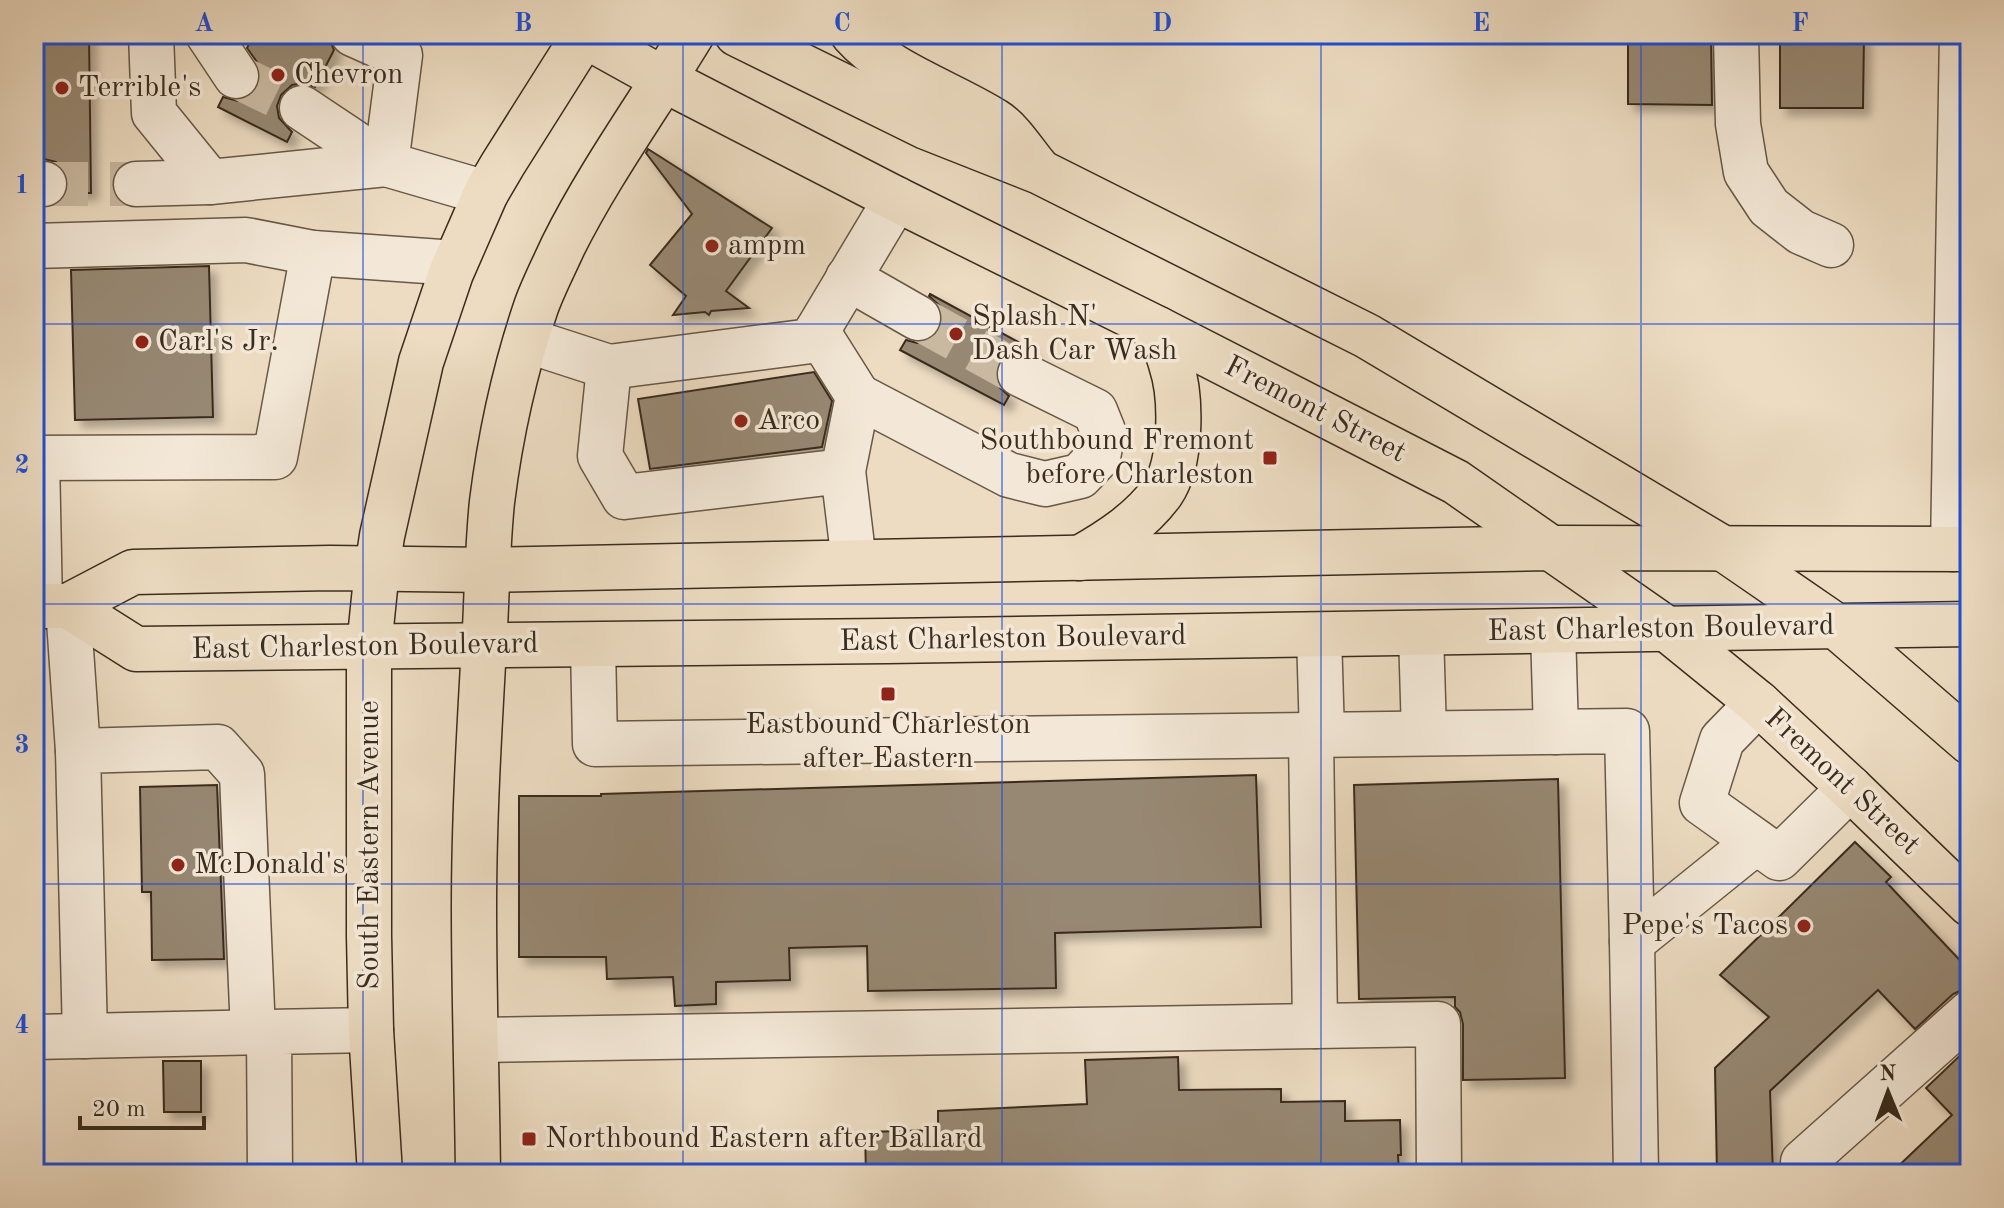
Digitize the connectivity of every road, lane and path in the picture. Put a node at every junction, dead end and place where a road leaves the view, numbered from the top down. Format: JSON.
{"nodes":[{"id":1,"x":151,"y":34,"type":"edge"},
{"id":2,"x":208,"y":34,"type":"edge"},
{"id":3,"x":353,"y":34,"type":"edge"},
{"id":4,"x":584,"y":34,"type":"edge"},
{"id":5,"x":737,"y":34,"type":"edge"},
{"id":6,"x":853,"y":34,"type":"edge"},
{"id":7,"x":1736,"y":34,"type":"edge"},
{"id":8,"x":1962,"y":34,"type":"edge"},
{"id":9,"x":679,"y":54,"type":"edge"},
{"id":10,"x":236,"y":76,"type":"tunnel mouth"},
{"id":11,"x":302,"y":108,"type":"tunnel mouth"},
{"id":12,"x":1966,"y":108,"type":"edge"},
{"id":13,"x":386,"y":164,"type":"junction"},
{"id":14,"x":1040,"y":172,"type":"junction"},
{"id":15,"x":210,"y":182,"type":"junction"},
{"id":16,"x":136,"y":184,"type":"tunnel mouth"},
{"id":17,"x":486,"y":193,"type":"junction"},
{"id":18,"x":896,"y":199,"type":"junction"},
{"id":19,"x":1831,"y":245,"type":"dead end"},
{"id":20,"x":34,"y":246,"type":"edge"},
{"id":21,"x":313,"y":253,"type":"junction"},
{"id":22,"x":455,"y":263,"type":"junction"},
{"id":23,"x":848,"y":278,"type":"junction"},
{"id":24,"x":918,"y":318,"type":"tunnel mouth"},
{"id":25,"x":1158,"y":329,"type":"junction"},
{"id":26,"x":817,"y":331,"type":"junction"},
{"id":27,"x":526,"y":340,"type":"junction"},
{"id":28,"x":609,"y":367,"type":"junction"},
{"id":29,"x":1020,"y":374,"type":"tunnel mouth"},
{"id":30,"x":858,"y":396,"type":"junction"},
{"id":31,"x":36,"y":458,"type":"edge"},
{"id":32,"x":843,"y":471,"type":"junction"},
{"id":33,"x":1551,"y":548,"type":"junction"},
{"id":34,"x":1724,"y":549,"type":"junction"},
{"id":35,"x":1962,"y":549,"type":"edge"},
{"id":36,"x":1080,"y":558,"type":"junction"},
{"id":37,"x":854,"y":562,"type":"junction"},
{"id":38,"x":377,"y":569,"type":"junction"},
{"id":39,"x":488,"y":570,"type":"junction"},
{"id":40,"x":47,"y":606,"type":"edge"},
{"id":41,"x":1970,"y":624,"type":"edge"},
{"id":42,"x":1836,"y":626,"type":"junction"},
{"id":43,"x":1667,"y":629,"type":"junction"},
{"id":44,"x":1553,"y":631,"type":"junction"},
{"id":45,"x":1421,"y":633,"type":"junction"},
{"id":46,"x":1319,"y":635,"type":"junction"},
{"id":47,"x":593,"y":645,"type":"junction"},
{"id":48,"x":484,"y":646,"type":"junction"},
{"id":49,"x":369,"y":647,"type":"junction"},
{"id":50,"x":1758,"y":703,"type":"junction"},
{"id":51,"x":1556,"y":732,"type":"junction"},
{"id":52,"x":1424,"y":733,"type":"junction"},
{"id":53,"x":1316,"y":735,"type":"junction"},
{"id":54,"x":1970,"y":742,"type":"edge"},
{"id":55,"x":78,"y":751,"type":"junction"},
{"id":56,"x":1850,"y":788,"type":"junction"},
{"id":57,"x":1756,"y":842,"type":"junction"},
{"id":58,"x":1970,"y":904,"type":"edge"},
{"id":59,"x":1632,"y":942,"type":"junction"},
{"id":60,"x":1970,"y":1013,"type":"edge"},
{"id":61,"x":1315,"y":1026,"type":"junction"},
{"id":62,"x":371,"y":1030,"type":"junction"},
{"id":63,"x":261,"y":1032,"type":"junction"},
{"id":64,"x":85,"y":1036,"type":"junction"},
{"id":65,"x":34,"y":1037,"type":"edge"},
{"id":66,"x":476,"y":1040,"type":"junction"},
{"id":67,"x":1803,"y":1162,"type":"dead end"},
{"id":68,"x":270,"y":1174,"type":"edge"},
{"id":69,"x":380,"y":1174,"type":"edge"},
{"id":70,"x":478,"y":1174,"type":"edge"},
{"id":71,"x":1439,"y":1174,"type":"edge"},
{"id":72,"x":1636,"y":1174,"type":"edge"}],
"edges":[{"from":1,"to":15,"type":"street"},
{"from":2,"to":10,"type":"street"},
{"from":3,"to":13,"type":"street"},
{"from":4,"to":9,"type":"main road","name":"Fremont Street"},
{"from":4,"to":17,"type":"main road","name":"South Eastern Avenue"},
{"from":5,"to":14,"type":"main road"},
{"from":6,"to":14,"type":"main road"},
{"from":7,"to":19,"type":"street"},
{"from":8,"to":12,"type":"street"},
{"from":9,"to":18,"type":"main road","name":"Fremont Street"},
{"from":9,"to":27,"type":"main road"},
{"from":11,"to":13,"type":"street"},
{"from":12,"to":35,"type":"street"},
{"from":13,"to":15,"type":"street"},
{"from":13,"to":17,"type":"street"},
{"from":14,"to":34,"type":"main road"},
{"from":15,"to":16,"type":"street"},
{"from":17,"to":22,"type":"main road","name":"South Eastern Avenue"},
{"from":18,"to":23,"type":"street"},
{"from":18,"to":25,"type":"main road","name":"Fremont Street"},
{"from":20,"to":21,"type":"street"},
{"from":21,"to":22,"type":"street"},
{"from":21,"to":31,"type":"street"},
{"from":22,"to":38,"type":"main road","name":"South Eastern Avenue"},
{"from":23,"to":24,"type":"street"},
{"from":23,"to":26,"type":"street"},
{"from":25,"to":33,"type":"main road","name":"Fremont Street"},
{"from":25,"to":36,"type":"main road"},
{"from":26,"to":28,"type":"street"},
{"from":26,"to":30,"type":"street"},
{"from":27,"to":28,"type":"street"},
{"from":27,"to":39,"type":"main road"},
{"from":28,"to":32,"type":"street"},
{"from":29,"to":30,"type":"street"},
{"from":30,"to":32,"type":"street"},
{"from":31,"to":40,"type":"street"},
{"from":32,"to":37,"type":"street"},
{"from":33,"to":34,"type":"main road"},
{"from":33,"to":36,"type":"main road"},
{"from":33,"to":43,"type":"main road","name":"Fremont Street"},
{"from":34,"to":35,"type":"main road"},
{"from":34,"to":42,"type":"main road"},
{"from":36,"to":37,"type":"main road"},
{"from":37,"to":39,"type":"main road"},
{"from":38,"to":39,"type":"main road"},
{"from":38,"to":40,"type":"main road"},
{"from":38,"to":49,"type":"main road","name":"South Eastern Avenue"},
{"from":39,"to":48,"type":"main road"},
{"from":40,"to":49,"type":"main road","name":"East Charleston Boulevard"},
{"from":40,"to":55,"type":"street"},
{"from":41,"to":42,"type":"main road","name":"East Charleston Boulevard"},
{"from":42,"to":43,"type":"main road","name":"East Charleston Boulevard"},
{"from":42,"to":54,"type":"main road"},
{"from":43,"to":44,"type":"main road","name":"East Charleston Boulevard"},
{"from":43,"to":50,"type":"main road","name":"Fremont Street"},
{"from":44,"to":45,"type":"main road","name":"East Charleston Boulevard"},
{"from":44,"to":51,"type":"street"},
{"from":45,"to":46,"type":"main road","name":"East Charleston Boulevard"},
{"from":45,"to":52,"type":"street"},
{"from":46,"to":47,"type":"main road","name":"East Charleston Boulevard"},
{"from":46,"to":53,"type":"street"},
{"from":47,"to":48,"type":"main road","name":"East Charleston Boulevard"},
{"from":47,"to":53,"type":"street"},
{"from":48,"to":49,"type":"main road","name":"East Charleston Boulevard"},
{"from":48,"to":66,"type":"main road"},
{"from":49,"to":62,"type":"main road","name":"South Eastern Avenue"},
{"from":50,"to":56,"type":"main road","name":"Fremont Street"},
{"from":50,"to":57,"type":"street"},
{"from":51,"to":52,"type":"street"},
{"from":51,"to":59,"type":"street"},
{"from":52,"to":53,"type":"street"},
{"from":53,"to":61,"type":"street"},
{"from":55,"to":63,"type":"street"},
{"from":55,"to":64,"type":"street"},
{"from":56,"to":57,"type":"street"},
{"from":56,"to":58,"type":"main road","name":"Fremont Street"},
{"from":57,"to":59,"type":"street"},
{"from":59,"to":72,"type":"street"},
{"from":60,"to":67,"type":"street"},
{"from":61,"to":66,"type":"street"},
{"from":61,"to":71,"type":"street"},
{"from":62,"to":63,"type":"street"},
{"from":62,"to":69,"type":"main road","name":"South Eastern Avenue"},
{"from":63,"to":64,"type":"street"},
{"from":63,"to":68,"type":"street"},
{"from":64,"to":65,"type":"street"},
{"from":66,"to":70,"type":"main road"}]}
